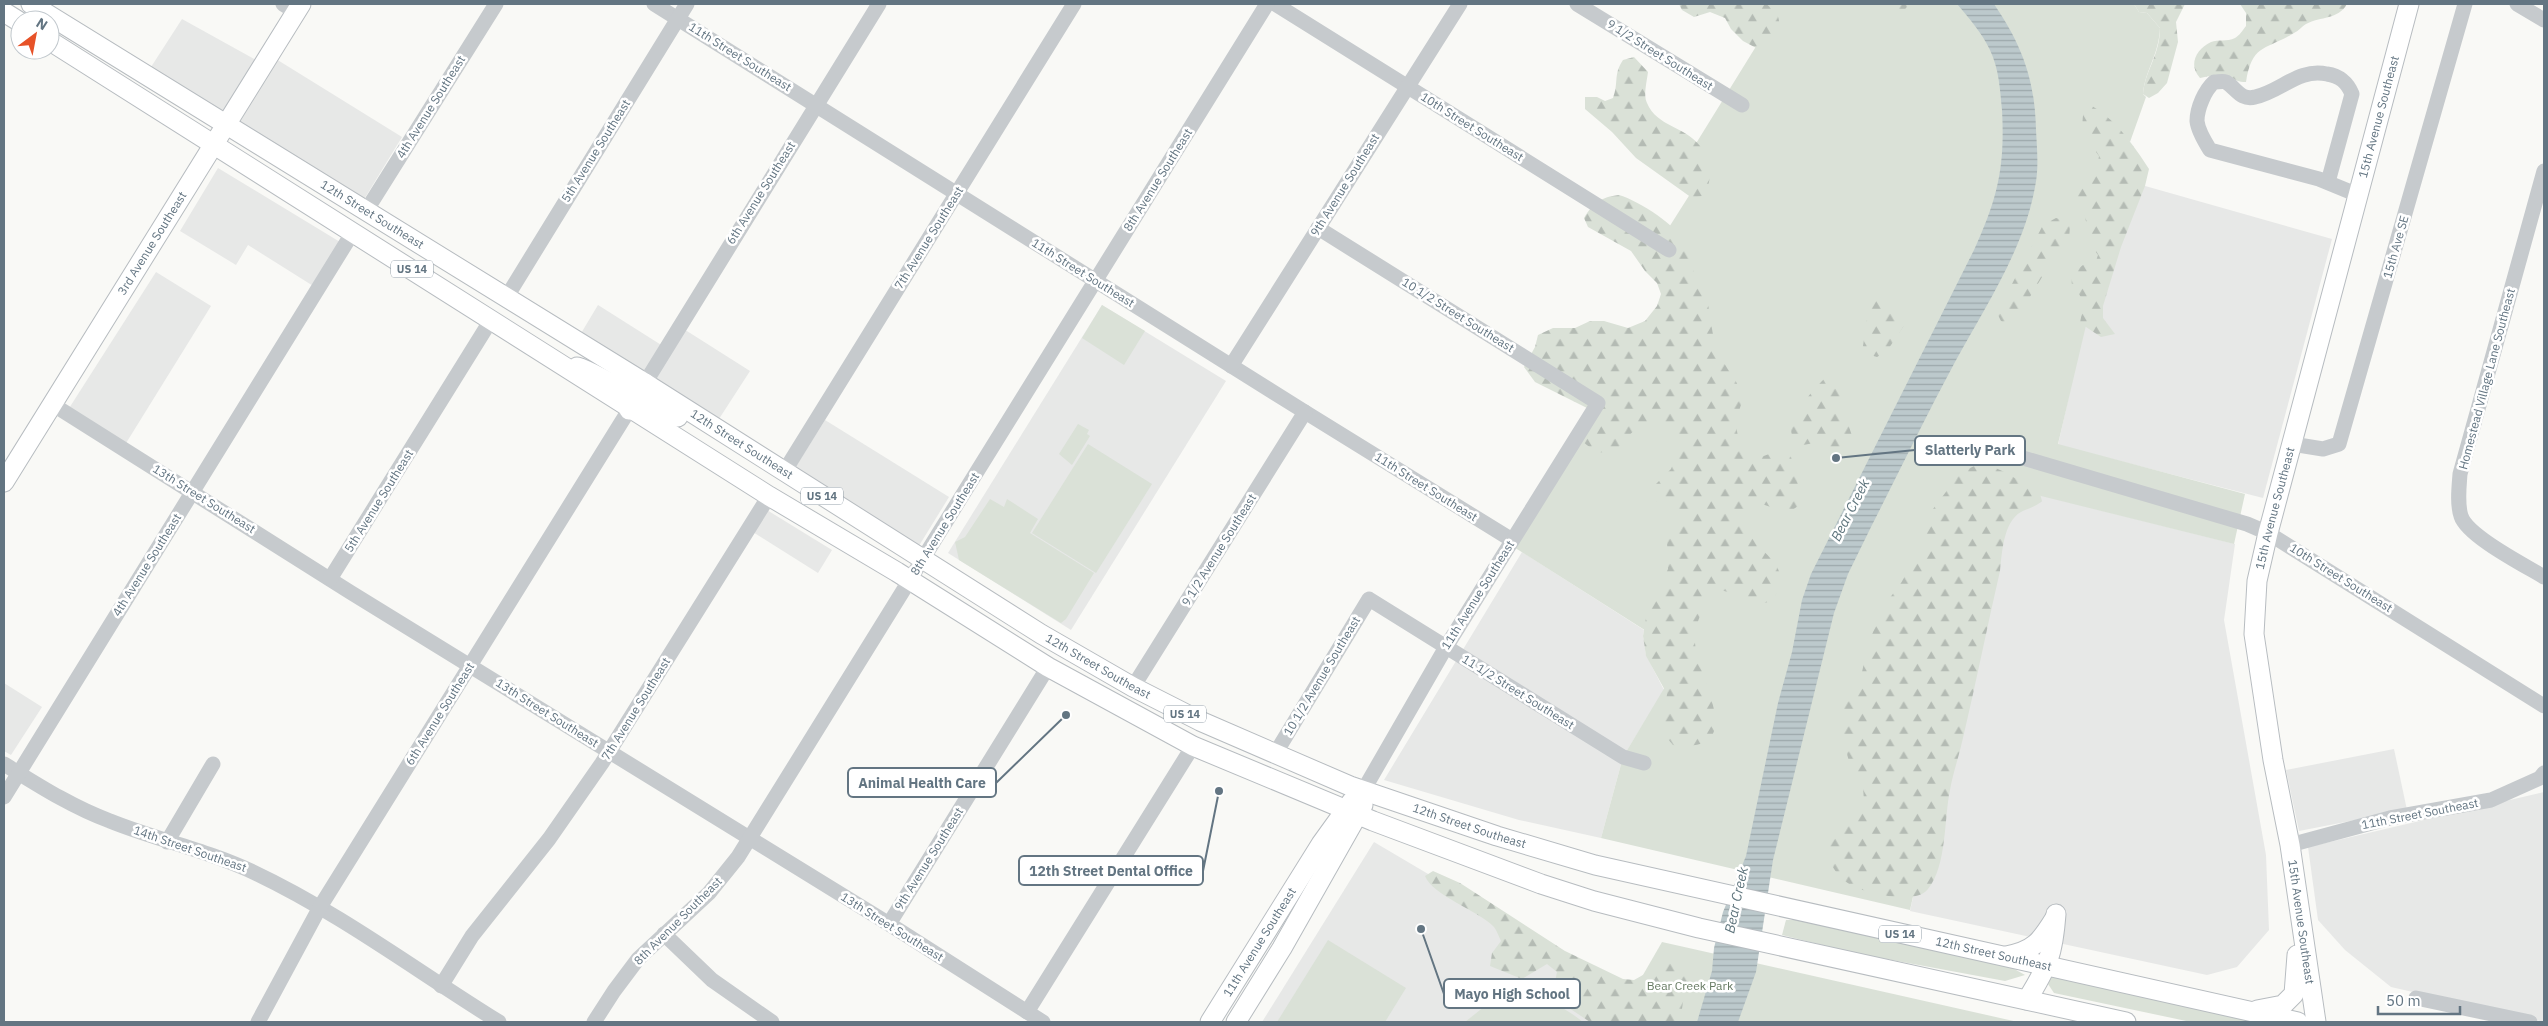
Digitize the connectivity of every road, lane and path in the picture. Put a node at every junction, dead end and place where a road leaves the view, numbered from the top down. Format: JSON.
{"nodes":[{"id":1,"x":30,"y":4,"type":"edge"},
{"id":2,"x":496,"y":4,"type":"edge"},
{"id":3,"x":654,"y":4,"type":"edge"},
{"id":4,"x":687,"y":4,"type":"edge"},
{"id":5,"x":878,"y":4,"type":"edge"},
{"id":6,"x":1074,"y":4,"type":"edge"},
{"id":7,"x":1267,"y":4,"type":"edge"},
{"id":8,"x":1275,"y":4,"type":"edge"},
{"id":9,"x":1460,"y":4,"type":"edge"},
{"id":10,"x":1577,"y":4,"type":"edge"},
{"id":11,"x":2410,"y":4,"type":"edge"},
{"id":12,"x":2465,"y":4,"type":"edge"},
{"id":13,"x":2517,"y":4,"type":"edge"},
{"id":14,"x":293,"y":6,"type":"edge"},
{"id":15,"x":678,"y":19,"type":"junction"},
{"id":16,"x":2544,"y":20,"type":"edge"},
{"id":17,"x":60,"y":47,"type":"edge"},
{"id":18,"x":1408,"y":86,"type":"junction"},
{"id":19,"x":816,"y":104,"type":"junction"},
{"id":20,"x":1742,"y":105,"type":"dead end"},
{"id":21,"x":226,"y":124,"type":"junction"},
{"id":22,"x":214,"y":144,"type":"junction"},
{"id":23,"x":2544,"y":171,"type":"edge"},
{"id":24,"x":2328,"y":182,"type":"junction"},
{"id":25,"x":957,"y":192,"type":"junction"},
{"id":26,"x":2358,"y":195,"type":"junction"},
{"id":27,"x":366,"y":211,"type":"junction"},
{"id":28,"x":1318,"y":228,"type":"junction"},
{"id":29,"x":353,"y":232,"type":"junction"},
{"id":30,"x":1669,"y":250,"type":"dead end"},
{"id":31,"x":1096,"y":281,"type":"junction"},
{"id":32,"x":506,"y":298,"type":"junction"},
{"id":33,"x":491,"y":320,"type":"junction"},
{"id":34,"x":554,"y":362,"type":"junction"},
{"id":35,"x":1231,"y":366,"type":"junction"},
{"id":36,"x":645,"y":383,"type":"junction"},
{"id":37,"x":1598,"y":403,"type":"joint"},
{"id":38,"x":52,"y":404,"type":"junction"},
{"id":39,"x":629,"y":410,"type":"junction"},
{"id":40,"x":1305,"y":412,"type":"junction"},
{"id":41,"x":721,"y":431,"type":"junction"},
{"id":42,"x":2292,"y":444,"type":"junction"},
{"id":43,"x":2006,"y":453,"type":"dead end"},
{"id":44,"x":784,"y":472,"type":"junction"},
{"id":45,"x":4,"y":482,"type":"edge"},
{"id":46,"x":193,"y":491,"type":"junction"},
{"id":47,"x":769,"y":496,"type":"junction"},
{"id":48,"x":2268,"y":533,"type":"junction"},
{"id":49,"x":1512,"y":540,"type":"junction"},
{"id":50,"x":922,"y":560,"type":"junction"},
{"id":51,"x":2544,"y":578,"type":"edge"},
{"id":52,"x":330,"y":579,"type":"junction"},
{"id":53,"x":910,"y":580,"type":"junction"},
{"id":54,"x":1369,"y":599,"type":"joint"},
{"id":55,"x":1446,"y":647,"type":"junction"},
{"id":56,"x":470,"y":666,"type":"junction"},
{"id":57,"x":1048,"y":667,"type":"junction"},
{"id":58,"x":1133,"y":687,"type":"junction"},
{"id":59,"x":2544,"y":706,"type":"edge"},
{"id":60,"x":1193,"y":746,"type":"junction"},
{"id":61,"x":609,"y":752,"type":"junction"},
{"id":62,"x":1275,"y":754,"type":"junction"},
{"id":63,"x":1644,"y":763,"type":"dead end"},
{"id":64,"x":4,"y":764,"type":"edge"},
{"id":65,"x":213,"y":764,"type":"dead end"},
{"id":66,"x":19,"y":773,"type":"junction"},
{"id":67,"x":2544,"y":773,"type":"edge"},
{"id":68,"x":1363,"y":791,"type":"junction"},
{"id":69,"x":4,"y":796,"type":"edge"},
{"id":70,"x":1352,"y":813,"type":"junction"},
{"id":71,"x":749,"y":839,"type":"junction"},
{"id":72,"x":168,"y":842,"type":"junction"},
{"id":73,"x":2290,"y":844,"type":"junction"},
{"id":74,"x":2298,"y":898,"type":"junction"},
{"id":75,"x":320,"y":907,"type":"junction"},
{"id":76,"x":889,"y":924,"type":"junction"},
{"id":77,"x":664,"y":934,"type":"junction"},
{"id":78,"x":2002,"y":956,"type":"junction"},
{"id":79,"x":2048,"y":967,"type":"junction"},
{"id":80,"x":440,"y":986,"type":"junction"},
{"id":81,"x":2416,"y":998,"type":"dead end"},
{"id":82,"x":2027,"y":1000,"type":"junction"},
{"id":83,"x":1027,"y":1012,"type":"junction"},
{"id":84,"x":2250,"y":1012,"type":"junction"},
{"id":85,"x":755,"y":1018,"type":"edge"},
{"id":86,"x":258,"y":1022,"type":"edge"},
{"id":87,"x":499,"y":1022,"type":"edge"},
{"id":88,"x":594,"y":1022,"type":"edge"},
{"id":89,"x":772,"y":1022,"type":"edge"},
{"id":90,"x":1043,"y":1022,"type":"edge"},
{"id":91,"x":1210,"y":1022,"type":"edge"},
{"id":92,"x":1236,"y":1022,"type":"edge"},
{"id":93,"x":2126,"y":1022,"type":"edge"},
{"id":94,"x":2298,"y":1022,"type":"edge"},
{"id":95,"x":2316,"y":1022,"type":"edge"},
{"id":96,"x":2530,"y":1022,"type":"edge"}],
"edges":[{"from":1,"to":21,"type":"main road","name":"12th Street Southeast","number":"US 14"},
{"from":2,"to":27,"type":"street","name":"4th Avenue Southeast"},
{"from":3,"to":15,"type":"street","name":"11th Street Southeast"},
{"from":4,"to":15,"type":"street","name":"5th Avenue Southeast"},
{"from":5,"to":19,"type":"street","name":"6th Avenue Southeast"},
{"from":6,"to":25,"type":"street","name":"7th Avenue Southeast"},
{"from":7,"to":31,"type":"street","name":"8th Avenue Southeast"},
{"from":8,"to":18,"type":"street","name":"10th Street Southeast"},
{"from":9,"to":18,"type":"street","name":"9th Avenue Southeast"},
{"from":10,"to":20,"type":"street","name":"9 1/2 Street Southeast"},
{"from":11,"to":26,"type":"main road","name":"15th Avenue Southeast"},
{"from":12,"to":42,"type":"street","name":"15th Ave SE"},
{"from":13,"to":16,"type":"street"},
{"from":14,"to":21,"type":"main road","name":"3rd Avenue Southeast"},
{"from":15,"to":19,"type":"street","name":"11th Street Southeast"},
{"from":15,"to":32,"type":"street","name":"5th Avenue Southeast"},
{"from":17,"to":22,"type":"main road","name":"12th Street Southeast","number":"US 14"},
{"from":18,"to":28,"type":"street","name":"9th Avenue Southeast"},
{"from":18,"to":30,"type":"street","name":"10th Street Southeast"},
{"from":19,"to":25,"type":"street","name":"11th Street Southeast"},
{"from":19,"to":36,"type":"street","name":"6th Avenue Southeast"},
{"from":21,"to":22,"type":"main road","name":"3rd Avenue Southeast"},
{"from":21,"to":27,"type":"main road","name":"12th Street Southeast","number":"US 14"},
{"from":22,"to":29,"type":"main road","name":"12th Street Southeast","number":"US 14"},
{"from":22,"to":38,"type":"main road","name":"3rd Avenue Southeast"},
{"from":23,"to":51,"type":"street","name":"Homestead Village Lane Southeast"},
{"from":24,"to":24,"type":"street"},
{"from":24,"to":26,"type":"street"},
{"from":25,"to":31,"type":"street","name":"11th Street Southeast"},
{"from":25,"to":44,"type":"street","name":"7th Avenue Southeast"},
{"from":26,"to":42,"type":"main road","name":"15th Avenue Southeast"},
{"from":27,"to":32,"type":"main road","name":"12th Street Southeast","number":"US 14"},
{"from":28,"to":35,"type":"street","name":"9th Avenue Southeast"},
{"from":28,"to":37,"type":"street","name":"10 1/2 Street Southeast"},
{"from":29,"to":33,"type":"main road","name":"12th Street Southeast","number":"US 14"},
{"from":29,"to":46,"type":"street","name":"4th Avenue Southeast"},
{"from":31,"to":35,"type":"street","name":"11th Street Southeast"},
{"from":31,"to":50,"type":"street","name":"8th Avenue Southeast"},
{"from":32,"to":36,"type":"main road","name":"12th Street Southeast","number":"US 14"},
{"from":33,"to":34,"type":"main road","name":"12th Street Southeast","number":"US 14"},
{"from":33,"to":52,"type":"street","name":"5th Avenue Southeast"},
{"from":34,"to":36,"type":"main road"},
{"from":34,"to":39,"type":"main road","name":"12th Street Southeast","number":"US 14"},
{"from":35,"to":40,"type":"street","name":"11th Street Southeast"},
{"from":36,"to":41,"type":"main road","name":"12th Street Southeast","number":"US 14"},
{"from":37,"to":49,"type":"street","name":"11th Avenue Southeast"},
{"from":38,"to":45,"type":"main road","name":"3rd Avenue Southeast"},
{"from":38,"to":46,"type":"street","name":"13th Street Southeast"},
{"from":39,"to":41,"type":"main road"},
{"from":39,"to":47,"type":"main road","name":"12th Street Southeast","number":"US 14"},
{"from":39,"to":56,"type":"street","name":"6th Avenue Southeast"},
{"from":40,"to":49,"type":"street","name":"11th Street Southeast"},
{"from":40,"to":58,"type":"street","name":"9 1/2 Avenue Southeast"},
{"from":41,"to":44,"type":"main road","name":"12th Street Southeast","number":"US 14"},
{"from":42,"to":48,"type":"main road","name":"15th Avenue Southeast"},
{"from":43,"to":48,"type":"street","name":"10th Street Southeast"},
{"from":44,"to":50,"type":"main road","name":"12th Street Southeast","number":"US 14"},
{"from":46,"to":52,"type":"street","name":"13th Street Southeast"},
{"from":46,"to":66,"type":"street","name":"4th Avenue Southeast"},
{"from":47,"to":53,"type":"main road","name":"12th Street Southeast","number":"US 14"},
{"from":47,"to":61,"type":"street","name":"7th Avenue Southeast"},
{"from":48,"to":59,"type":"street","name":"10th Street Southeast"},
{"from":48,"to":73,"type":"main road","name":"15th Avenue Southeast"},
{"from":49,"to":55,"type":"street","name":"11th Avenue Southeast"},
{"from":50,"to":53,"type":"street","name":"8th Avenue Southeast"},
{"from":50,"to":58,"type":"main road","name":"12th Street Southeast","number":"US 14"},
{"from":52,"to":56,"type":"street","name":"13th Street Southeast"},
{"from":53,"to":57,"type":"main road","name":"12th Street Southeast","number":"US 14"},
{"from":53,"to":71,"type":"street","name":"8th Avenue Southeast"},
{"from":54,"to":55,"type":"street","name":"11 1/2 Street Southeast"},
{"from":54,"to":62,"type":"street","name":"10 1/2 Avenue Southeast"},
{"from":55,"to":63,"type":"street","name":"11 1/2 Street Southeast"},
{"from":55,"to":68,"type":"street","name":"11th Avenue Southeast"},
{"from":56,"to":61,"type":"street","name":"13th Street Southeast"},
{"from":56,"to":75,"type":"street","name":"6th Avenue Southeast"},
{"from":57,"to":60,"type":"main road","name":"12th Street Southeast","number":"US 14"},
{"from":57,"to":76,"type":"street","name":"9th Avenue Southeast"},
{"from":58,"to":62,"type":"main road","name":"12th Street Southeast","number":"US 14"},
{"from":60,"to":70,"type":"main road","name":"12th Street Southeast","number":"US 14"},
{"from":60,"to":83,"type":"street"},
{"from":61,"to":71,"type":"street","name":"13th Street Southeast"},
{"from":61,"to":80,"type":"street","name":"7th Avenue Southeast"},
{"from":62,"to":68,"type":"main road","name":"12th Street Southeast","number":"US 14"},
{"from":64,"to":66,"type":"street","name":"14th Street Southeast"},
{"from":65,"to":72,"type":"street"},
{"from":66,"to":69,"type":"street","name":"4th Avenue Southeast"},
{"from":66,"to":72,"type":"street","name":"14th Street Southeast"},
{"from":67,"to":73,"type":"street","name":"11th Street Southeast"},
{"from":68,"to":70,"type":"main road","name":"11th Avenue Southeast"},
{"from":68,"to":78,"type":"main road","name":"12th Street Southeast","number":"US 14"},
{"from":70,"to":82,"type":"main road","name":"12th Street Southeast","number":"US 14"},
{"from":70,"to":91,"type":"main road","name":"11th Avenue Southeast"},
{"from":70,"to":92,"type":"main road","name":"11th Avenue Southeast"},
{"from":71,"to":76,"type":"street","name":"13th Street Southeast"},
{"from":71,"to":77,"type":"street","name":"8th Avenue Southeast"},
{"from":72,"to":75,"type":"street","name":"14th Street Southeast"},
{"from":73,"to":74,"type":"main road","name":"15th Avenue Southeast"},
{"from":74,"to":84,"type":"main road"},
{"from":74,"to":95,"type":"main road","name":"15th Avenue Southeast"},
{"from":75,"to":80,"type":"street","name":"14th Street Southeast"},
{"from":75,"to":86,"type":"street","name":"6th Avenue Southeast"},
{"from":76,"to":83,"type":"street","name":"13th Street Southeast"},
{"from":77,"to":85,"type":"street"},
{"from":77,"to":88,"type":"street","name":"8th Avenue Southeast"},
{"from":78,"to":79,"type":"main road","name":"12th Street Southeast","number":"US 14"},
{"from":78,"to":79,"type":"main road"},
{"from":79,"to":82,"type":"main road"},
{"from":79,"to":84,"type":"main road","name":"12th Street Southeast","number":"US 14"},
{"from":80,"to":87,"type":"street","name":"14th Street Southeast"},
{"from":81,"to":96,"type":"street"},
{"from":82,"to":93,"type":"main road","name":"12th Street Southeast","number":"US 14"},
{"from":83,"to":90,"type":"street","name":"13th Street Southeast"},
{"from":84,"to":94,"type":"main road","name":"12th Street Southeast","number":"US 14"},
{"from":85,"to":89,"type":"street"}]}
